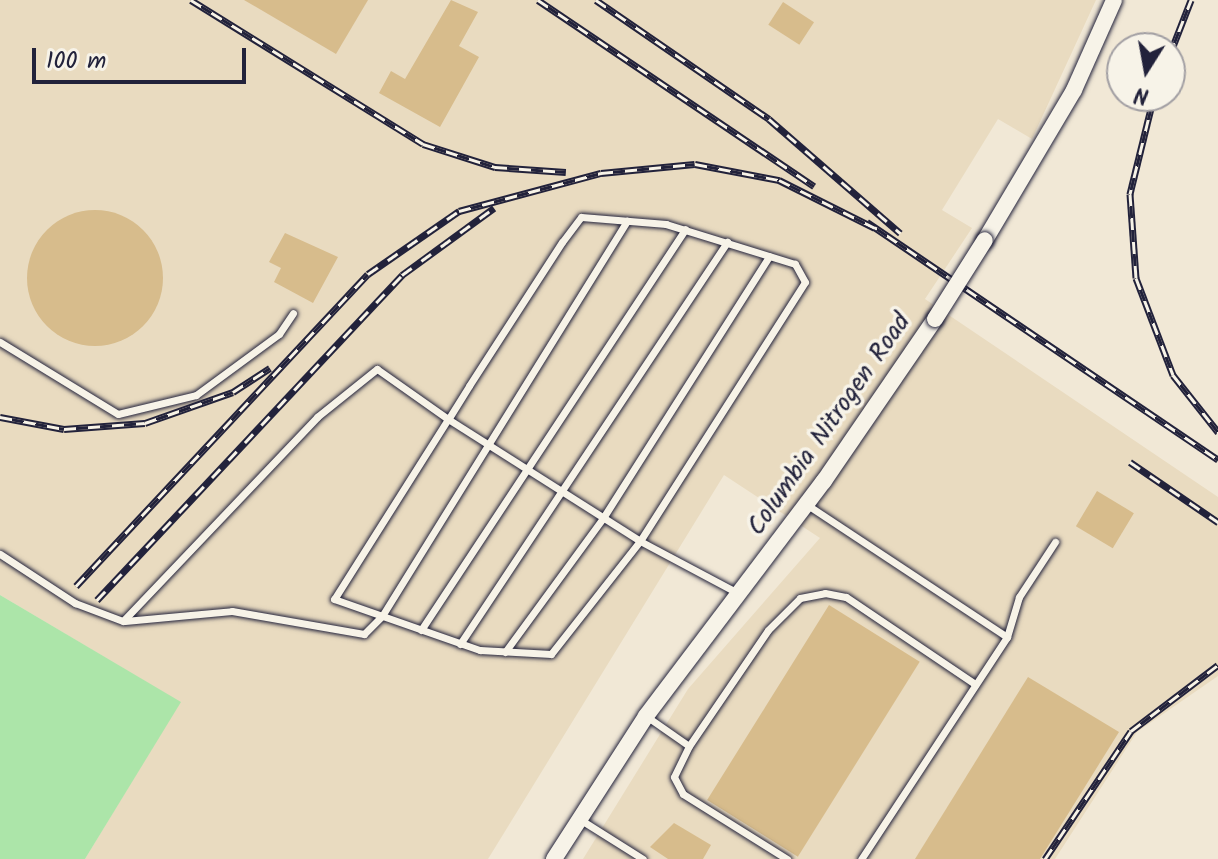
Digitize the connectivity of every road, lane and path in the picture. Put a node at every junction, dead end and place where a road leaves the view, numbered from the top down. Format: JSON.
{"nodes":[{"id":1,"x":1114,"y":0,"type":"edge"},
{"id":2,"x":627,"y":221,"type":"junction"},
{"id":3,"x":685,"y":229,"type":"junction"},
{"id":4,"x":727,"y":242,"type":"junction"},
{"id":5,"x":769,"y":256,"type":"junction"},
{"id":6,"x":293,"y":313,"type":"dead end"},
{"id":7,"x":0,"y":342,"type":"edge"},
{"id":8,"x":448,"y":419,"type":"junction"},
{"id":9,"x":489,"y":446,"type":"junction"},
{"id":10,"x":523,"y":467,"type":"junction"},
{"id":11,"x":559,"y":489,"type":"junction"},
{"id":12,"x":806,"y":504,"type":"junction"},
{"id":13,"x":603,"y":518,"type":"junction"},
{"id":14,"x":640,"y":541,"type":"junction"},
{"id":15,"x":1055,"y":542,"type":"dead end"},
{"id":16,"x":0,"y":554,"type":"edge"},
{"id":17,"x":738,"y":593,"type":"junction"},
{"id":18,"x":382,"y":616,"type":"junction"},
{"id":19,"x":123,"y":621,"type":"junction"},
{"id":20,"x":421,"y":630,"type":"junction"},
{"id":21,"x":1007,"y":637,"type":"junction"},
{"id":22,"x":460,"y":644,"type":"junction"},
{"id":23,"x":505,"y":652,"type":"junction"},
{"id":24,"x":975,"y":684,"type":"junction"},
{"id":25,"x":646,"y":716,"type":"junction"},
{"id":26,"x":689,"y":746,"type":"junction"},
{"id":27,"x":579,"y":819,"type":"junction"},
{"id":28,"x":554,"y":859,"type":"edge"},
{"id":29,"x":643,"y":859,"type":"edge"},
{"id":30,"x":787,"y":859,"type":"edge"},
{"id":31,"x":861,"y":859,"type":"edge"}],
"edges":[{"from":1,"to":12,"type":"street","name":"Columbia Nitrogen Road","bridge":true},
{"from":2,"to":3,"type":"lane"},
{"from":2,"to":8,"type":"lane"},
{"from":2,"to":9,"type":"lane"},
{"from":3,"to":4,"type":"lane"},
{"from":3,"to":10,"type":"lane"},
{"from":4,"to":5,"type":"lane"},
{"from":4,"to":11,"type":"lane"},
{"from":5,"to":13,"type":"lane"},
{"from":5,"to":14,"type":"lane"},
{"from":6,"to":7,"type":"lane"},
{"from":8,"to":9,"type":"lane"},
{"from":8,"to":18,"type":"lane"},
{"from":8,"to":19,"type":"lane"},
{"from":9,"to":10,"type":"lane"},
{"from":9,"to":18,"type":"lane"},
{"from":10,"to":11,"type":"lane"},
{"from":10,"to":20,"type":"lane"},
{"from":11,"to":13,"type":"lane"},
{"from":11,"to":22,"type":"lane"},
{"from":12,"to":17,"type":"street","name":"Columbia Nitrogen Road"},
{"from":12,"to":21,"type":"lane"},
{"from":13,"to":14,"type":"lane"},
{"from":13,"to":23,"type":"lane"},
{"from":14,"to":17,"type":"lane"},
{"from":14,"to":23,"type":"lane"},
{"from":15,"to":21,"type":"lane"},
{"from":16,"to":19,"type":"lane"},
{"from":17,"to":25,"type":"street","name":"Columbia Nitrogen Road"},
{"from":18,"to":19,"type":"lane"},
{"from":18,"to":20,"type":"lane"},
{"from":20,"to":22,"type":"lane"},
{"from":21,"to":24,"type":"lane"},
{"from":22,"to":23,"type":"lane"},
{"from":24,"to":26,"type":"lane"},
{"from":24,"to":31,"type":"lane"},
{"from":25,"to":26,"type":"lane"},
{"from":25,"to":27,"type":"street","name":"Columbia Nitrogen Road"},
{"from":26,"to":30,"type":"lane"},
{"from":27,"to":28,"type":"street","name":"Columbia Nitrogen Road"},
{"from":27,"to":29,"type":"lane"}]}
